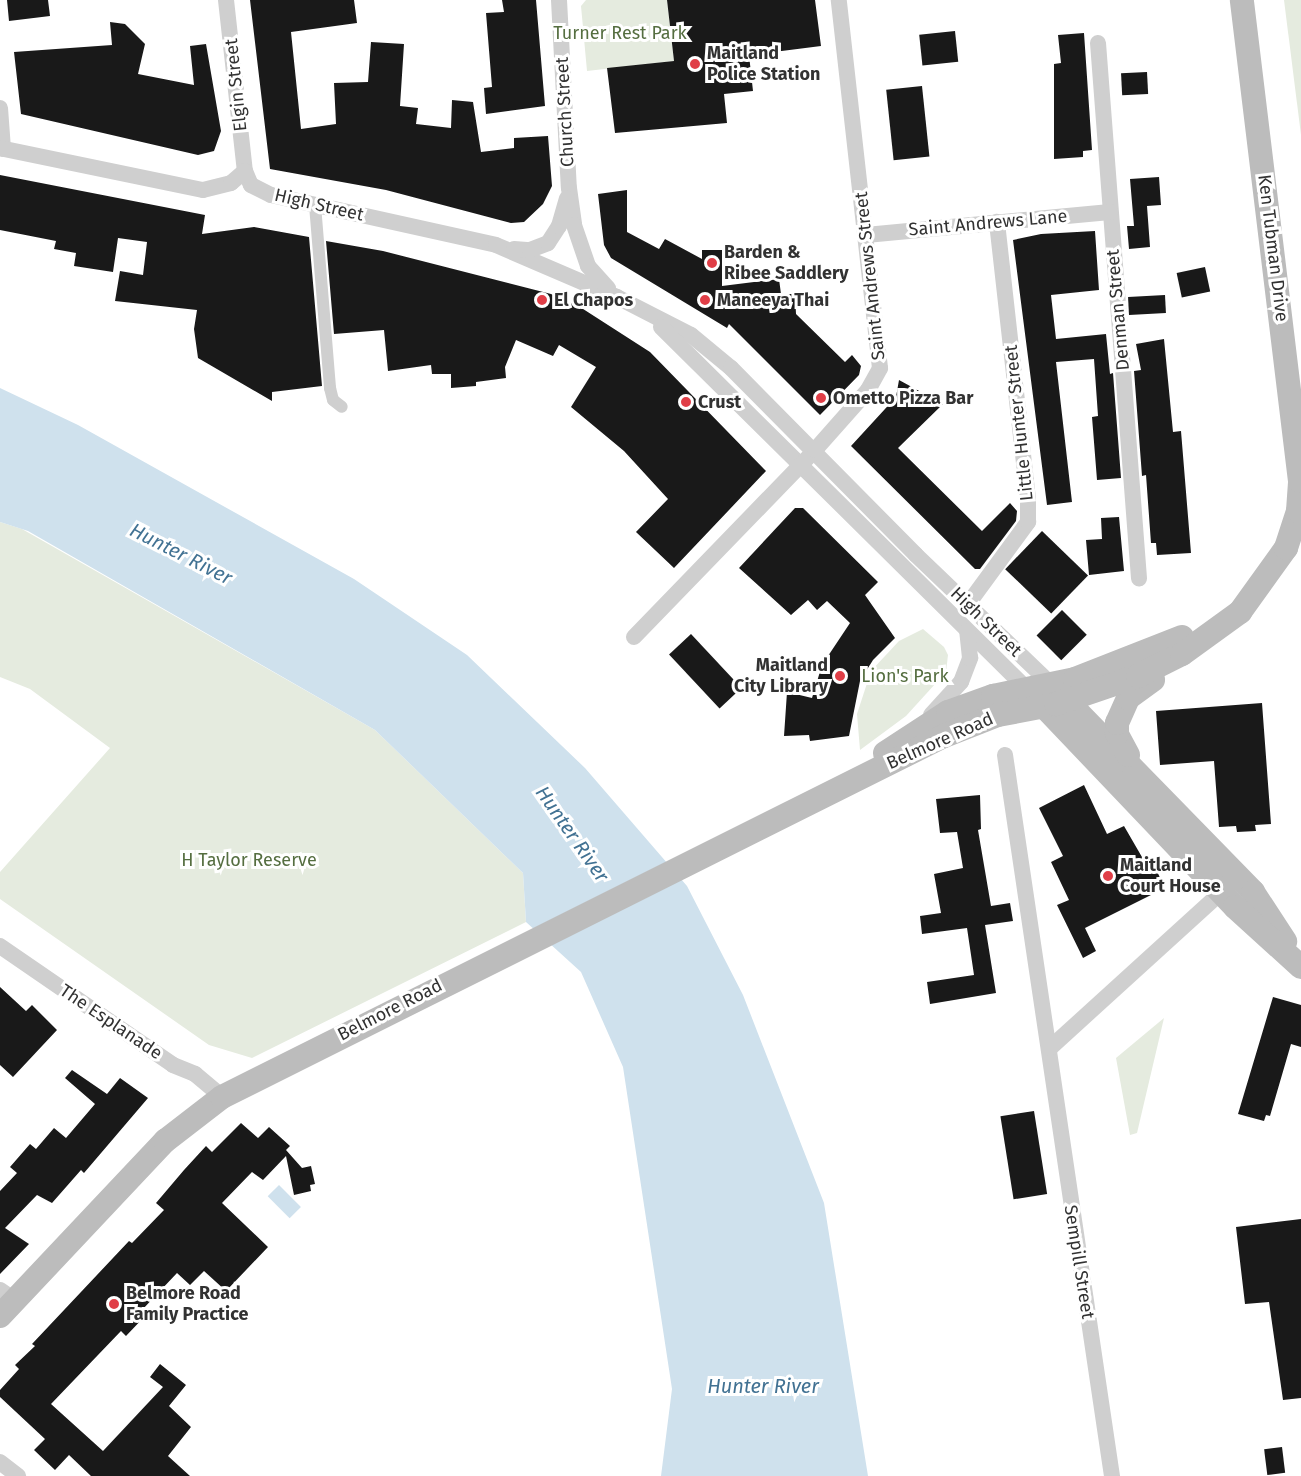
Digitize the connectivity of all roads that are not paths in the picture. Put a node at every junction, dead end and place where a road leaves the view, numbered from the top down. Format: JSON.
{"nodes":[{"id":1,"x":226,"y":0,"type":"edge"},
{"id":2,"x":559,"y":0,"type":"edge"},
{"id":3,"x":838,"y":0,"type":"edge"},
{"id":4,"x":1242,"y":0,"type":"edge"},
{"id":5,"x":1098,"y":43,"type":"dead end"},
{"id":6,"x":0,"y":108,"type":"edge"},
{"id":7,"x":2,"y":148,"type":"edge"},
{"id":8,"x":245,"y":171,"type":"junction"},
{"id":9,"x":569,"y":188,"type":"junction"},
{"id":10,"x":315,"y":205,"type":"junction"},
{"id":11,"x":1110,"y":212,"type":"junction"},
{"id":12,"x":997,"y":222,"type":"junction"},
{"id":13,"x":866,"y":235,"type":"junction"},
{"id":14,"x":496,"y":245,"type":"junction"},
{"id":15,"x":617,"y":297,"type":"junction"},
{"id":16,"x":641,"y":311,"type":"junction"},
{"id":17,"x":342,"y":406,"type":"dead end"},
{"id":18,"x":815,"y":450,"type":"junction"},
{"id":19,"x":801,"y":465,"type":"junction"},
{"id":20,"x":1292,"y":532,"type":"junction"},
{"id":21,"x":910,"y":562,"type":"junction"},
{"id":22,"x":1139,"y":578,"type":"dead end"},
{"id":23,"x":968,"y":604,"type":"junction"},
{"id":24,"x":1226,"y":624,"type":"junction"},
{"id":25,"x":967,"y":631,"type":"junction"},
{"id":26,"x":634,"y":637,"type":"dead end"},
{"id":27,"x":1027,"y":689,"type":"junction"},
{"id":28,"x":1054,"y":698,"type":"junction"},
{"id":29,"x":910,"y":734,"type":"junction"},
{"id":30,"x":1005,"y":755,"type":"dead end"},
{"id":31,"x":1146,"y":778,"type":"junction"},
{"id":32,"x":839,"y":787,"type":"junction"},
{"id":33,"x":1230,"y":885,"type":"junction"},
{"id":34,"x":0,"y":946,"type":"edge"},
{"id":35,"x":1301,"y":965,"type":"edge"},
{"id":36,"x":1050,"y":1048,"type":"junction"},
{"id":37,"x":222,"y":1097,"type":"junction"},
{"id":38,"x":5,"y":1302,"type":"edge"},
{"id":39,"x":0,"y":1462,"type":"edge"},
{"id":40,"x":18,"y":1476,"type":"edge"},
{"id":41,"x":1113,"y":1476,"type":"edge"}],
"edges":[{"from":1,"to":8,"type":"street","name":"Elgin Street"},
{"from":2,"to":9,"type":"street","name":"Church Street"},
{"from":3,"to":13,"type":"street","name":"Saint Andrews Street"},
{"from":4,"to":20,"type":"main road","name":"Ken Tubman Drive"},
{"from":5,"to":11,"type":"street","name":"Denman Street"},
{"from":6,"to":7,"type":"street"},
{"from":7,"to":8,"type":"street"},
{"from":8,"to":10,"type":"street","name":"High Street"},
{"from":9,"to":14,"type":"street","name":"Church Street"},
{"from":9,"to":15,"type":"street","name":"Church Street"},
{"from":10,"to":14,"type":"street","name":"High Street"},
{"from":10,"to":17,"type":"street"},
{"from":11,"to":12,"type":"street","name":"Saint Andrews Lane"},
{"from":11,"to":22,"type":"street","name":"Denman Street"},
{"from":12,"to":13,"type":"street","name":"Saint Andrews Lane"},
{"from":12,"to":23,"type":"street","name":"Little Hunter Street"},
{"from":13,"to":18,"type":"street","name":"Saint Andrews Street"},
{"from":14,"to":15,"type":"street","name":"High Street"},
{"from":15,"to":16,"type":"street","name":"High Street"},
{"from":16,"to":18,"type":"street","name":"High Street"},
{"from":16,"to":19,"type":"street","name":"High Street"},
{"from":18,"to":19,"type":"street","name":"Saint Andrews Street"},
{"from":18,"to":21,"type":"street","name":"High Street"},
{"from":19,"to":21,"type":"street","name":"High Street"},
{"from":19,"to":26,"type":"street","name":"Saint Andrews Street"},
{"from":20,"to":24,"type":"main road","name":"Ken Tubman Drive"},
{"from":20,"to":28,"type":"main road","name":"Ken Tubman Drive"},
{"from":21,"to":23,"type":"street","name":"High Street"},
{"from":21,"to":25,"type":"street","name":"High Street"},
{"from":23,"to":28,"type":"street","name":"High Street"},
{"from":24,"to":28,"type":"main road","name":"Ken Tubman Drive"},
{"from":24,"to":31,"type":"main road"},
{"from":25,"to":27,"type":"street","name":"High Street"},
{"from":25,"to":29,"type":"street"},
{"from":27,"to":28,"type":"main road","name":"High Street"},
{"from":27,"to":29,"type":"main road","name":"Belmore Road"},
{"from":28,"to":31,"type":"main road","name":"High Street"},
{"from":28,"to":32,"type":"main road","name":"Belmore Road"},
{"from":28,"to":33,"type":"main road","name":"High Street"},
{"from":29,"to":32,"type":"main road","name":"Belmore Road"},
{"from":30,"to":36,"type":"street","name":"Sempill Street"},
{"from":31,"to":33,"type":"main road","name":"High Street"},
{"from":32,"to":37,"type":"main road","name":"Belmore Road"},
{"from":33,"to":35,"type":"main road","name":"High Street"},
{"from":33,"to":36,"type":"street"},
{"from":34,"to":37,"type":"street","name":"The Esplanade"},
{"from":36,"to":41,"type":"street","name":"Sempill Street"},
{"from":37,"to":38,"type":"main road","name":"Belmore Road"},
{"from":39,"to":40,"type":"street"}]}
